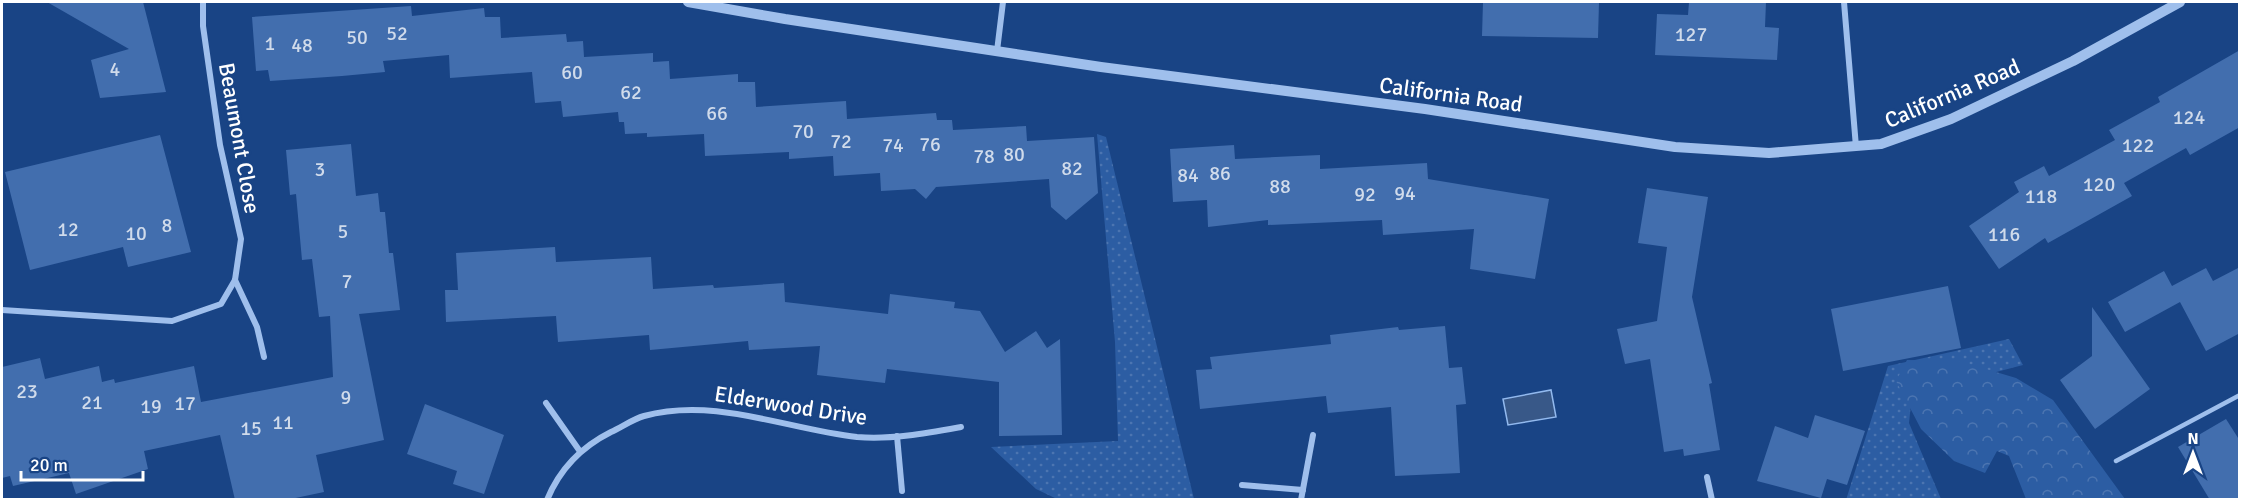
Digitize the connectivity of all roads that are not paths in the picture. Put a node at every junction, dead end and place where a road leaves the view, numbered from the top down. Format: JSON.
{"nodes":[{"id":1,"x":203,"y":2,"type":"edge"},
{"id":2,"x":688,"y":2,"type":"edge"},
{"id":3,"x":1003,"y":2,"type":"edge"},
{"id":4,"x":1844,"y":2,"type":"edge"},
{"id":5,"x":2180,"y":2,"type":"edge"},
{"id":6,"x":997,"y":51,"type":"junction"},
{"id":7,"x":1856,"y":147,"type":"junction"},
{"id":8,"x":235,"y":280,"type":"junction"},
{"id":9,"x":2,"y":310,"type":"edge"},
{"id":10,"x":264,"y":357,"type":"dead end"},
{"id":11,"x":2240,"y":395,"type":"edge"},
{"id":12,"x":546,"y":403,"type":"dead end"},
{"id":13,"x":961,"y":427,"type":"dead end"},
{"id":14,"x":1312,"y":435,"type":"dead end"},
{"id":15,"x":897,"y":436,"type":"junction"},
{"id":16,"x":579,"y":450,"type":"junction"},
{"id":17,"x":2116,"y":461,"type":"dead end"},
{"id":18,"x":1707,"y":477,"type":"dead end"},
{"id":19,"x":1242,"y":485,"type":"dead end"},
{"id":20,"x":1303,"y":490,"type":"junction"},
{"id":21,"x":902,"y":491,"type":"dead end"},
{"id":22,"x":547,"y":500,"type":"edge"},
{"id":23,"x":1301,"y":500,"type":"edge"},
{"id":24,"x":1712,"y":500,"type":"edge"}],
"edges":[{"from":1,"to":8,"type":"street","name":"Beaumont Close"},
{"from":2,"to":6,"type":"street","name":"California Road"},
{"from":3,"to":6,"type":"street"},
{"from":4,"to":7,"type":"street"},
{"from":5,"to":7,"type":"street","name":"California Road"},
{"from":6,"to":7,"type":"street","name":"California Road"},
{"from":8,"to":9,"type":"street","name":"Beaumont Close"},
{"from":8,"to":10,"type":"street"},
{"from":11,"to":17,"type":"lane"},
{"from":12,"to":16,"type":"street"},
{"from":13,"to":15,"type":"street","name":"Elderwood Drive"},
{"from":14,"to":20,"type":"street"},
{"from":15,"to":16,"type":"street","name":"Elderwood Drive"},
{"from":15,"to":21,"type":"street","name":"Elderwood Drive"},
{"from":16,"to":22,"type":"street","name":"Elderwood Drive"},
{"from":18,"to":24,"type":"street"},
{"from":19,"to":20,"type":"street"},
{"from":20,"to":23,"type":"street"}]}
